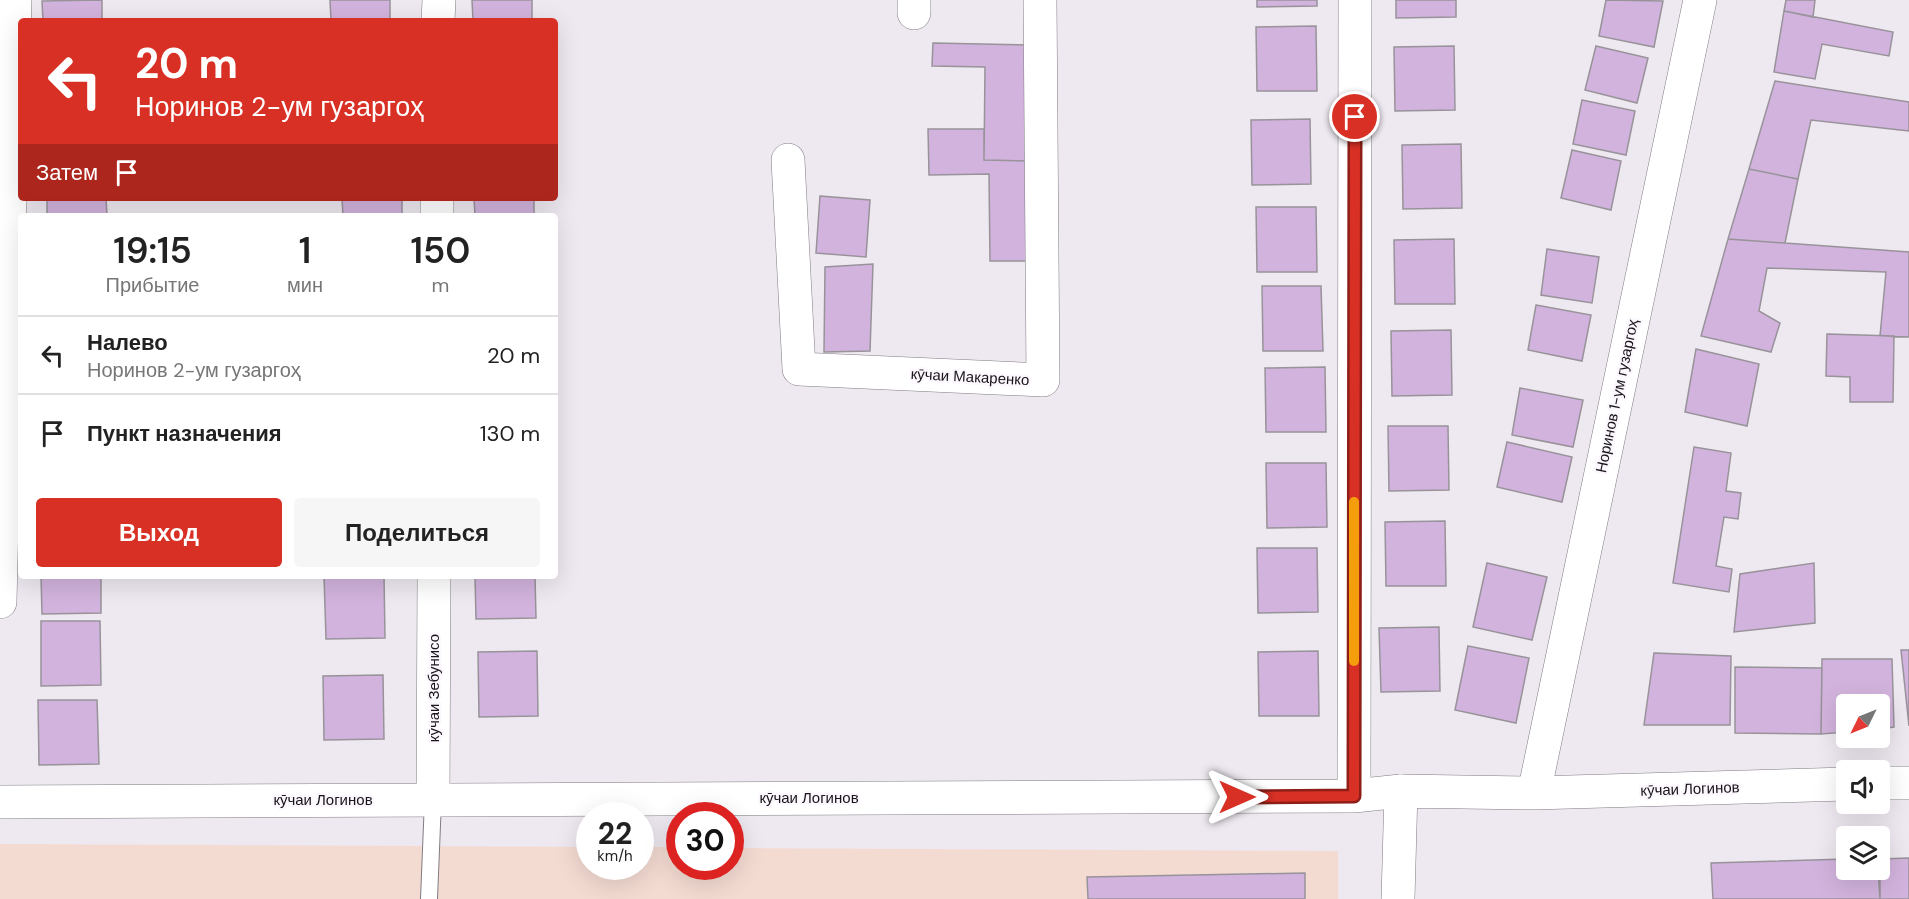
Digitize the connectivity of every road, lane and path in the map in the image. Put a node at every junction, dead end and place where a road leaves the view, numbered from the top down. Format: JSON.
{"nodes":[{"id":1,"x":15,"y":0,"type":"edge"},
{"id":2,"x":439,"y":0,"type":"edge"},
{"id":3,"x":1040,"y":0,"type":"edge"},
{"id":4,"x":1355,"y":0,"type":"edge"},
{"id":5,"x":1700,"y":0,"type":"edge"},
{"id":6,"x":438,"y":18,"type":"edge"},
{"id":7,"x":788,"y":160,"type":"dead end"},
{"id":8,"x":434,"y":579,"type":"edge"},
{"id":9,"x":0,"y":602,"type":"edge"},
{"id":10,"x":1890,"y":783,"type":"edge"},
{"id":11,"x":1909,"y":783,"type":"edge"},
{"id":12,"x":1836,"y":784,"type":"edge"},
{"id":13,"x":1401,"y":791,"type":"junction"},
{"id":14,"x":1534,"y":793,"type":"junction"},
{"id":15,"x":1354,"y":796,"type":"junction"},
{"id":16,"x":433,"y":800,"type":"junction"},
{"id":17,"x":0,"y":802,"type":"edge"},
{"id":18,"x":429,"y":899,"type":"edge"},
{"id":19,"x":1398,"y":899,"type":"edge"}],
"edges":[{"from":1,"to":9,"type":"street"},
{"from":2,"to":6,"type":"street"},
{"from":3,"to":7,"type":"street","name":"кӯчаи Макаренко"},
{"from":4,"to":15,"type":"street"},
{"from":5,"to":14,"type":"street","name":"Норинов 1-ум гузаргоҳ"},
{"from":8,"to":16,"type":"street","name":"кӯчаи Зебунисо"},
{"from":10,"to":11,"type":"street"},
{"from":12,"to":14,"type":"street","name":"кӯчаи Логинов"},
{"from":13,"to":14,"type":"street"},
{"from":13,"to":15,"type":"street","name":"кӯчаи Логинов"},
{"from":13,"to":19,"type":"street"},
{"from":15,"to":16,"type":"street","name":"кӯчаи Логинов"},
{"from":16,"to":17,"type":"street","name":"кӯчаи Логинов"},
{"from":16,"to":18,"type":"lane"}]}
